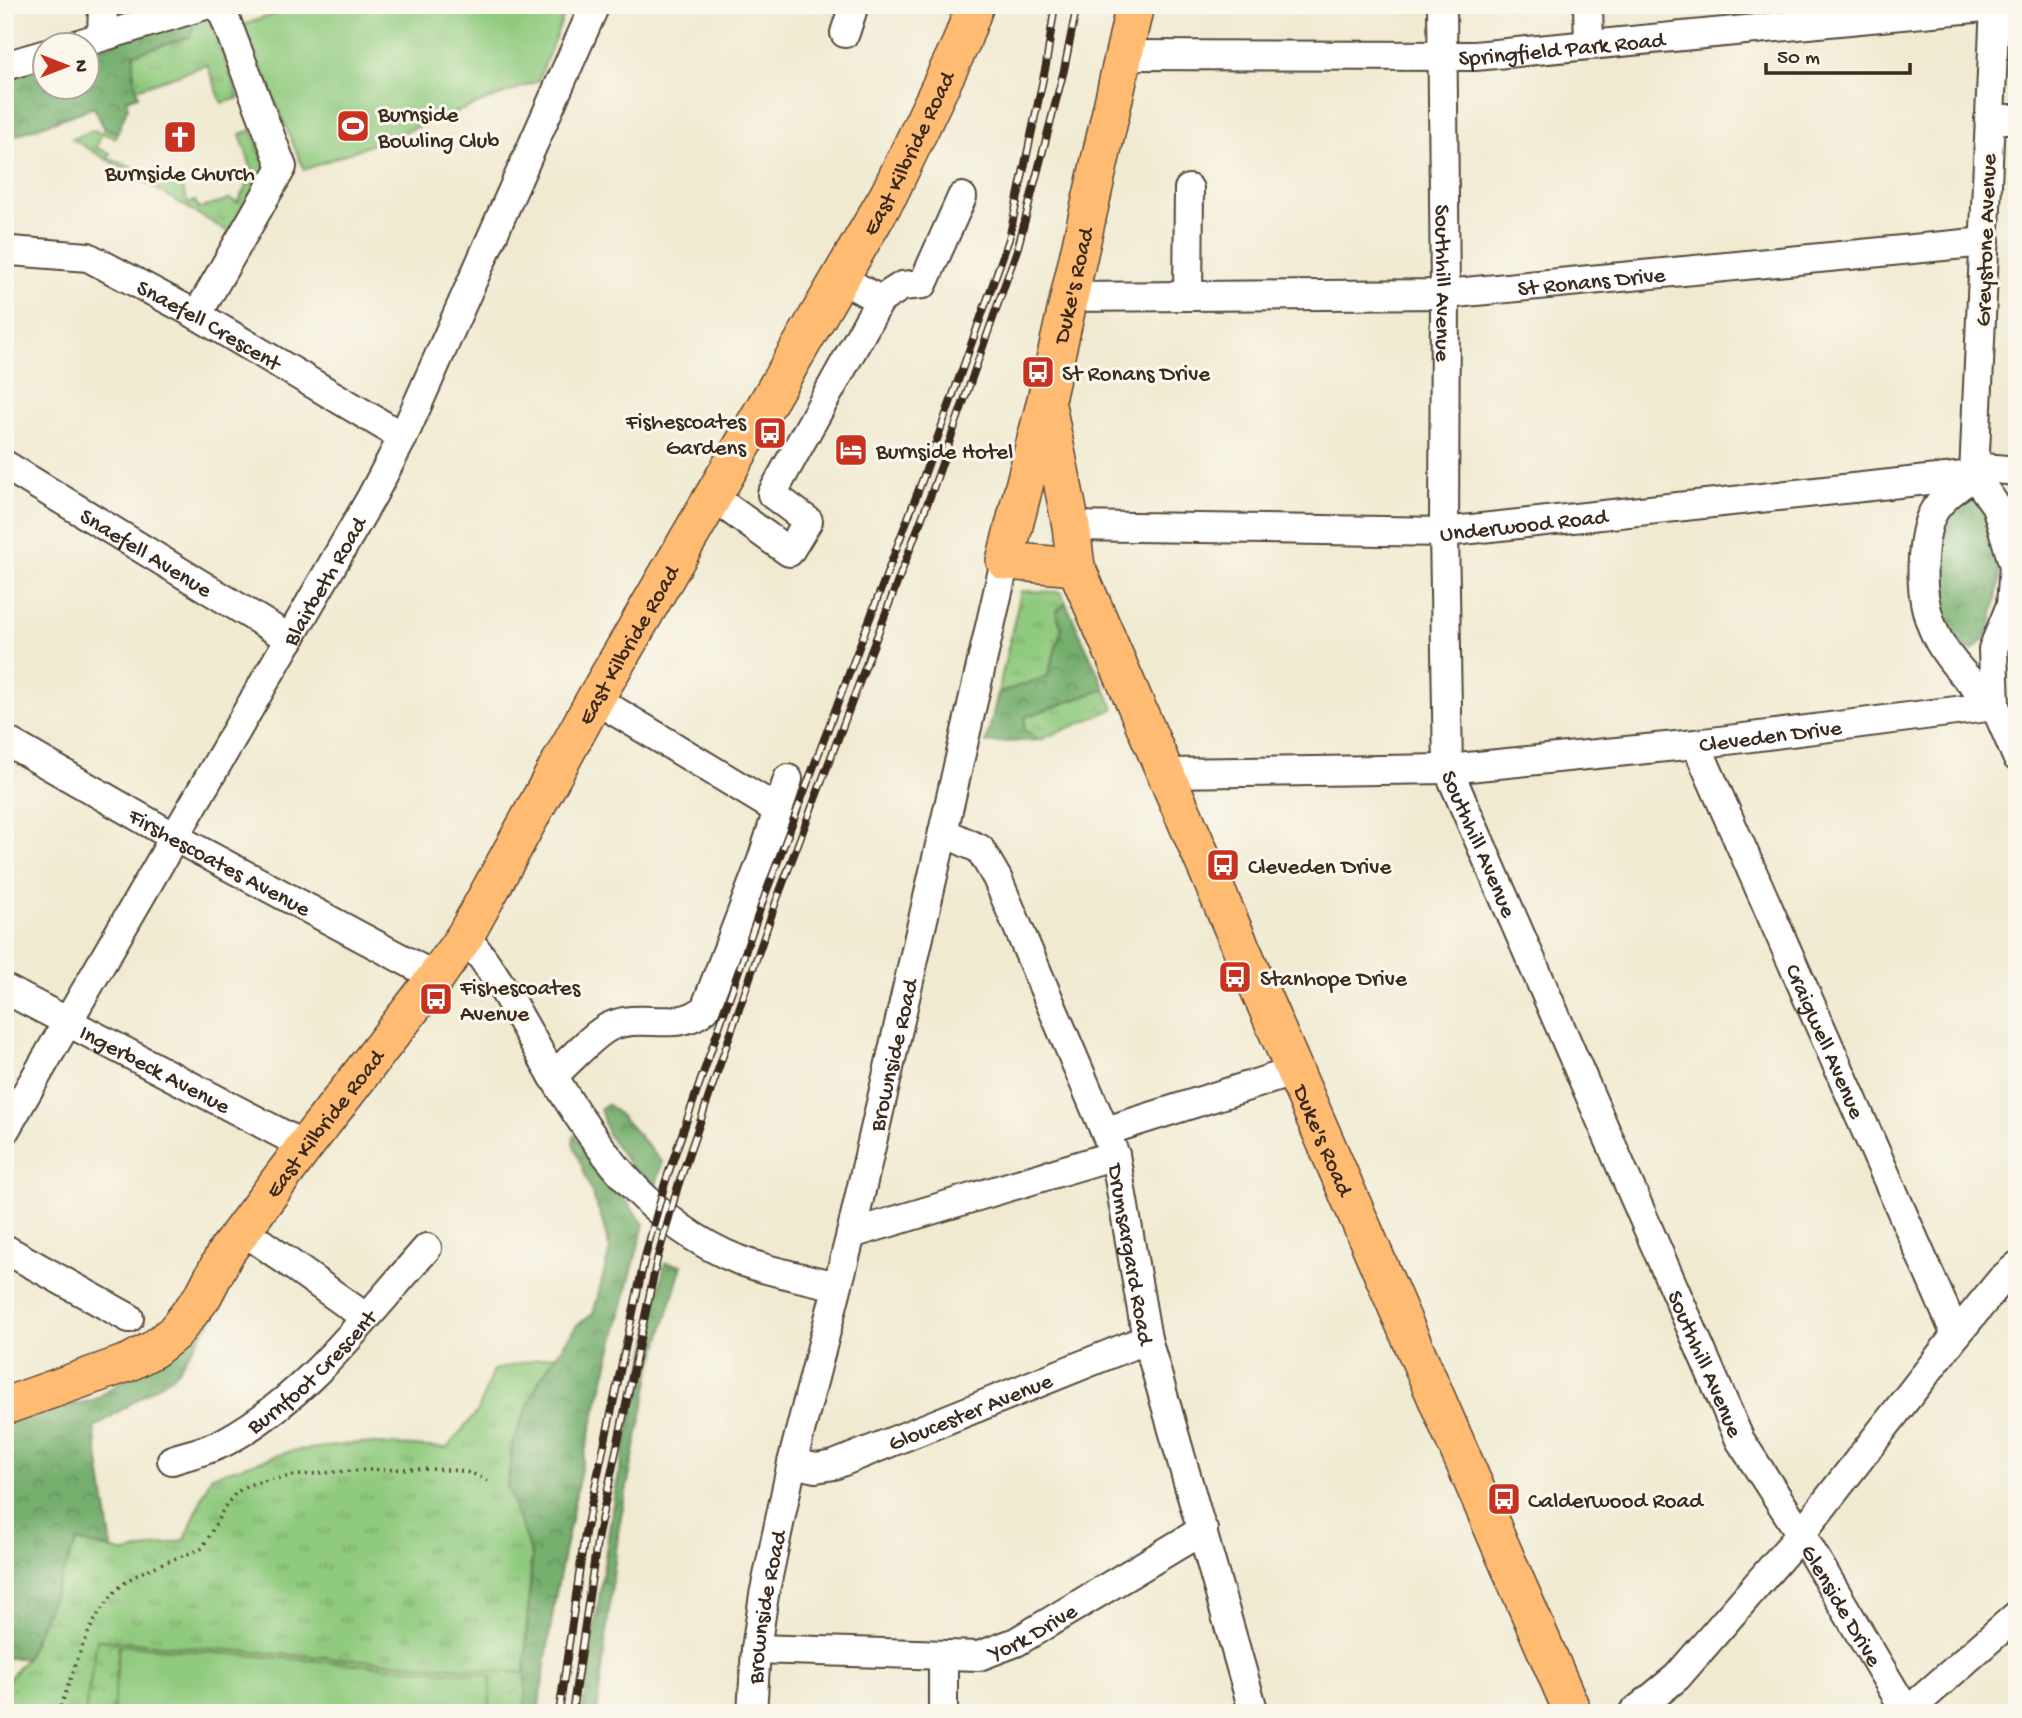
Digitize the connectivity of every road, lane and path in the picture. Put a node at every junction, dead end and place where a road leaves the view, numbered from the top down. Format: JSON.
{"nodes":[{"id":1,"x":103,"y":5,"type":"edge"},
{"id":2,"x":205,"y":5,"type":"edge"},
{"id":3,"x":220,"y":5,"type":"edge"},
{"id":4,"x":595,"y":5,"type":"edge"},
{"id":5,"x":854,"y":5,"type":"edge"},
{"id":6,"x":975,"y":5,"type":"edge"},
{"id":7,"x":1135,"y":5,"type":"edge"},
{"id":8,"x":1442,"y":5,"type":"edge"},
{"id":9,"x":1588,"y":5,"type":"edge"},
{"id":10,"x":1995,"y":6,"type":"edge"},
{"id":11,"x":1891,"y":11,"type":"edge"},
{"id":12,"x":845,"y":33,"type":"dead end"},
{"id":13,"x":102,"y":36,"type":"joint"},
{"id":14,"x":1589,"y":45,"type":"junction"},
{"id":15,"x":1124,"y":55,"type":"junction"},
{"id":16,"x":1442,"y":57,"type":"junction"},
{"id":17,"x":32,"y":58,"type":"edge"},
{"id":18,"x":5,"y":66,"type":"edge"},
{"id":19,"x":1989,"y":119,"type":"junction"},
{"id":20,"x":2017,"y":119,"type":"edge"},
{"id":21,"x":1189,"y":189,"type":"dead end"},
{"id":22,"x":962,"y":197,"type":"dead end"},
{"id":23,"x":1985,"y":242,"type":"junction"},
{"id":24,"x":5,"y":252,"type":"edge"},
{"id":25,"x":840,"y":278,"type":"junction"},
{"id":26,"x":1445,"y":294,"type":"junction"},
{"id":27,"x":1188,"y":296,"type":"junction"},
{"id":28,"x":1070,"y":297,"type":"junction"},
{"id":29,"x":880,"y":300,"type":"junction"},
{"id":30,"x":197,"y":315,"type":"junction"},
{"id":31,"x":1046,"y":400,"type":"junction"},
{"id":32,"x":403,"y":437,"type":"junction"},
{"id":33,"x":5,"y":465,"type":"edge"},
{"id":34,"x":1974,"y":471,"type":"junction"},
{"id":35,"x":2017,"y":471,"type":"edge"},
{"id":36,"x":713,"y":497,"type":"junction"},
{"id":37,"x":1071,"y":526,"type":"junction"},
{"id":38,"x":1444,"y":532,"type":"junction"},
{"id":39,"x":1005,"y":561,"type":"junction"},
{"id":40,"x":1076,"y":567,"type":"junction"},
{"id":41,"x":290,"y":639,"type":"junction"},
{"id":42,"x":596,"y":699,"type":"junction"},
{"id":43,"x":1995,"y":706,"type":"junction"},
{"id":44,"x":5,"y":740,"type":"edge"},
{"id":45,"x":1696,"y":744,"type":"junction"},
{"id":46,"x":2017,"y":757,"type":"edge"},
{"id":47,"x":1448,"y":769,"type":"junction"},
{"id":48,"x":1166,"y":773,"type":"junction"},
{"id":49,"x":788,"y":779,"type":"dead end"},
{"id":50,"x":778,"y":810,"type":"junction"},
{"id":51,"x":943,"y":832,"type":"junction"},
{"id":52,"x":176,"y":838,"type":"junction"},
{"id":53,"x":465,"y":936,"type":"junction"},
{"id":54,"x":436,"y":977,"type":"junction"},
{"id":55,"x":5,"y":989,"type":"edge"},
{"id":56,"x":68,"y":1023,"type":"junction"},
{"id":57,"x":1296,"y":1071,"type":"junction"},
{"id":58,"x":553,"y":1076,"type":"junction"},
{"id":59,"x":5,"y":1130,"type":"edge"},
{"id":60,"x":1110,"y":1143,"type":"junction"},
{"id":61,"x":304,"y":1146,"type":"junction"},
{"id":62,"x":851,"y":1234,"type":"junction"},
{"id":63,"x":234,"y":1241,"type":"junction"},
{"id":64,"x":427,"y":1248,"type":"dead end"},
{"id":65,"x":5,"y":1249,"type":"edge"},
{"id":66,"x":2017,"y":1266,"type":"edge"},
{"id":67,"x":837,"y":1286,"type":"junction"},
{"id":68,"x":365,"y":1317,"type":"junction"},
{"id":69,"x":129,"y":1318,"type":"dead end"},
{"id":70,"x":1956,"y":1335,"type":"junction"},
{"id":71,"x":1147,"y":1339,"type":"junction"},
{"id":72,"x":5,"y":1387,"type":"edge"},
{"id":73,"x":5,"y":1406,"type":"edge"},
{"id":74,"x":172,"y":1460,"type":"dead end"},
{"id":75,"x":792,"y":1463,"type":"junction"},
{"id":76,"x":490,"y":1482,"type":"dead end"},
{"id":77,"x":1203,"y":1530,"type":"junction"},
{"id":78,"x":1801,"y":1534,"type":"junction"},
{"id":79,"x":2017,"y":1615,"type":"edge"},
{"id":80,"x":756,"y":1649,"type":"junction"},
{"id":81,"x":943,"y":1656,"type":"junction"},
{"id":82,"x":1907,"y":1712,"type":"edge"},
{"id":83,"x":59,"y":1713,"type":"edge"},
{"id":84,"x":752,"y":1713,"type":"edge"},
{"id":85,"x":943,"y":1713,"type":"edge"},
{"id":86,"x":1254,"y":1713,"type":"edge"},
{"id":87,"x":1573,"y":1713,"type":"edge"},
{"id":88,"x":1633,"y":1713,"type":"edge"}],
"edges":[{"from":1,"to":13,"type":"street"},
{"from":2,"to":13,"type":"street"},
{"from":3,"to":30,"type":"street"},
{"from":4,"to":32,"type":"street","name":"Blairbeth Road"},
{"from":5,"to":12,"type":"street"},
{"from":6,"to":25,"type":"main road","name":"East Kilbride Road"},
{"from":7,"to":15,"type":"main road","name":"Duke's Road"},
{"from":8,"to":16,"type":"street","name":"Southhill Avenue"},
{"from":9,"to":14,"type":"street"},
{"from":10,"to":11,"type":"street","name":"Springfield Park Road"},
{"from":10,"to":19,"type":"street","name":"Greystone Avenue"},
{"from":11,"to":14,"type":"street","name":"Springfield Park Road"},
{"from":14,"to":16,"type":"street","name":"Springfield Park Road"},
{"from":15,"to":16,"type":"street","name":"Springfield Park Road"},
{"from":15,"to":28,"type":"main road","name":"Duke's Road"},
{"from":16,"to":26,"type":"street","name":"Southhill Avenue"},
{"from":17,"to":18,"type":"street"},
{"from":19,"to":20,"type":"street"},
{"from":19,"to":23,"type":"street","name":"Greystone Avenue"},
{"from":21,"to":27,"type":"street"},
{"from":22,"to":29,"type":"street"},
{"from":23,"to":26,"type":"street","name":"St Ronans Drive"},
{"from":23,"to":34,"type":"street","name":"Greystone Avenue"},
{"from":24,"to":30,"type":"street","name":"Snaefell Crescent"},
{"from":25,"to":29,"type":"street"},
{"from":25,"to":36,"type":"main road","name":"East Kilbride Road"},
{"from":26,"to":27,"type":"street","name":"St Ronans Drive"},
{"from":26,"to":38,"type":"street","name":"Southhill Avenue"},
{"from":27,"to":28,"type":"street","name":"St Ronans Drive"},
{"from":28,"to":31,"type":"main road","name":"Duke's Road"},
{"from":29,"to":36,"type":"street"},
{"from":30,"to":32,"type":"street","name":"Snaefell Crescent"},
{"from":31,"to":37,"type":"main road","name":"Duke's Road"},
{"from":31,"to":39,"type":"main road","name":"Brownside Road"},
{"from":32,"to":41,"type":"street","name":"Blairbeth Road"},
{"from":33,"to":41,"type":"street","name":"Snaefell Avenue"},
{"from":34,"to":35,"type":"street","name":"Underwood Road"},
{"from":34,"to":38,"type":"street","name":"Underwood Road"},
{"from":34,"to":43,"type":"street"},
{"from":34,"to":43,"type":"street"},
{"from":36,"to":42,"type":"main road","name":"East Kilbride Road"},
{"from":37,"to":38,"type":"street","name":"Underwood Road"},
{"from":37,"to":40,"type":"main road","name":"Duke's Road"},
{"from":38,"to":47,"type":"street","name":"Southhill Avenue"},
{"from":39,"to":40,"type":"main road"},
{"from":39,"to":51,"type":"street","name":"Brownside Road"},
{"from":40,"to":48,"type":"main road","name":"Duke's Road"},
{"from":41,"to":52,"type":"street","name":"Blairbeth Road"},
{"from":42,"to":50,"type":"street"},
{"from":42,"to":53,"type":"main road","name":"East Kilbride Road"},
{"from":43,"to":45,"type":"street","name":"Cleveden Drive"},
{"from":43,"to":46,"type":"street"},
{"from":44,"to":52,"type":"street","name":"Firshescoates Avenue"},
{"from":45,"to":47,"type":"street","name":"Cleveden Drive"},
{"from":45,"to":70,"type":"street","name":"Craigwell Avenue"},
{"from":47,"to":48,"type":"street","name":"Cleveden Drive"},
{"from":47,"to":78,"type":"street","name":"Southhill Avenue"},
{"from":48,"to":57,"type":"main road","name":"Duke's Road"},
{"from":49,"to":50,"type":"street"},
{"from":50,"to":58,"type":"street"},
{"from":51,"to":60,"type":"street","name":"Drumsargard Road"},
{"from":51,"to":62,"type":"street","name":"Brownside Road"},
{"from":52,"to":54,"type":"street","name":"Firshescoates Avenue"},
{"from":52,"to":56,"type":"street","name":"Blairbeth Road"},
{"from":53,"to":54,"type":"main road","name":"East Kilbride Road"},
{"from":53,"to":58,"type":"street"},
{"from":54,"to":61,"type":"main road","name":"East Kilbride Road"},
{"from":55,"to":56,"type":"street","name":"Ingerbeck Avenue"},
{"from":56,"to":59,"type":"street","name":"Blairbeth Road"},
{"from":56,"to":61,"type":"street","name":"Ingerbeck Avenue"},
{"from":57,"to":60,"type":"street"},
{"from":57,"to":87,"type":"main road","name":"Duke's Road"},
{"from":58,"to":67,"type":"street"},
{"from":60,"to":62,"type":"street"},
{"from":60,"to":71,"type":"street","name":"Drumsargard Road"},
{"from":61,"to":63,"type":"main road","name":"East Kilbride Road"},
{"from":62,"to":67,"type":"street","name":"Brownside Road"},
{"from":63,"to":68,"type":"street"},
{"from":63,"to":72,"type":"main road","name":"East Kilbride Road"},
{"from":63,"to":73,"type":"main road","name":"East Kilbride Road"},
{"from":64,"to":68,"type":"street","name":"Burnfoot Crescent"},
{"from":65,"to":69,"type":"street"},
{"from":66,"to":70,"type":"street"},
{"from":67,"to":75,"type":"street","name":"Brownside Road"},
{"from":68,"to":74,"type":"street","name":"Burnfoot Crescent"},
{"from":70,"to":78,"type":"street"},
{"from":71,"to":75,"type":"street","name":"Gloucester Avenue"},
{"from":71,"to":77,"type":"street","name":"Drumsargard Road"},
{"from":75,"to":80,"type":"street","name":"Brownside Road"},
{"from":76,"to":83,"type":"path"},
{"from":77,"to":81,"type":"street","name":"York Drive"},
{"from":77,"to":86,"type":"street","name":"Drumsargard Road"},
{"from":78,"to":82,"type":"street","name":"Glenside Drive"},
{"from":78,"to":88,"type":"street"},
{"from":79,"to":82,"type":"street"},
{"from":80,"to":81,"type":"street","name":"York Drive"},
{"from":80,"to":84,"type":"street","name":"Brownside Road"},
{"from":81,"to":85,"type":"street"}]}
